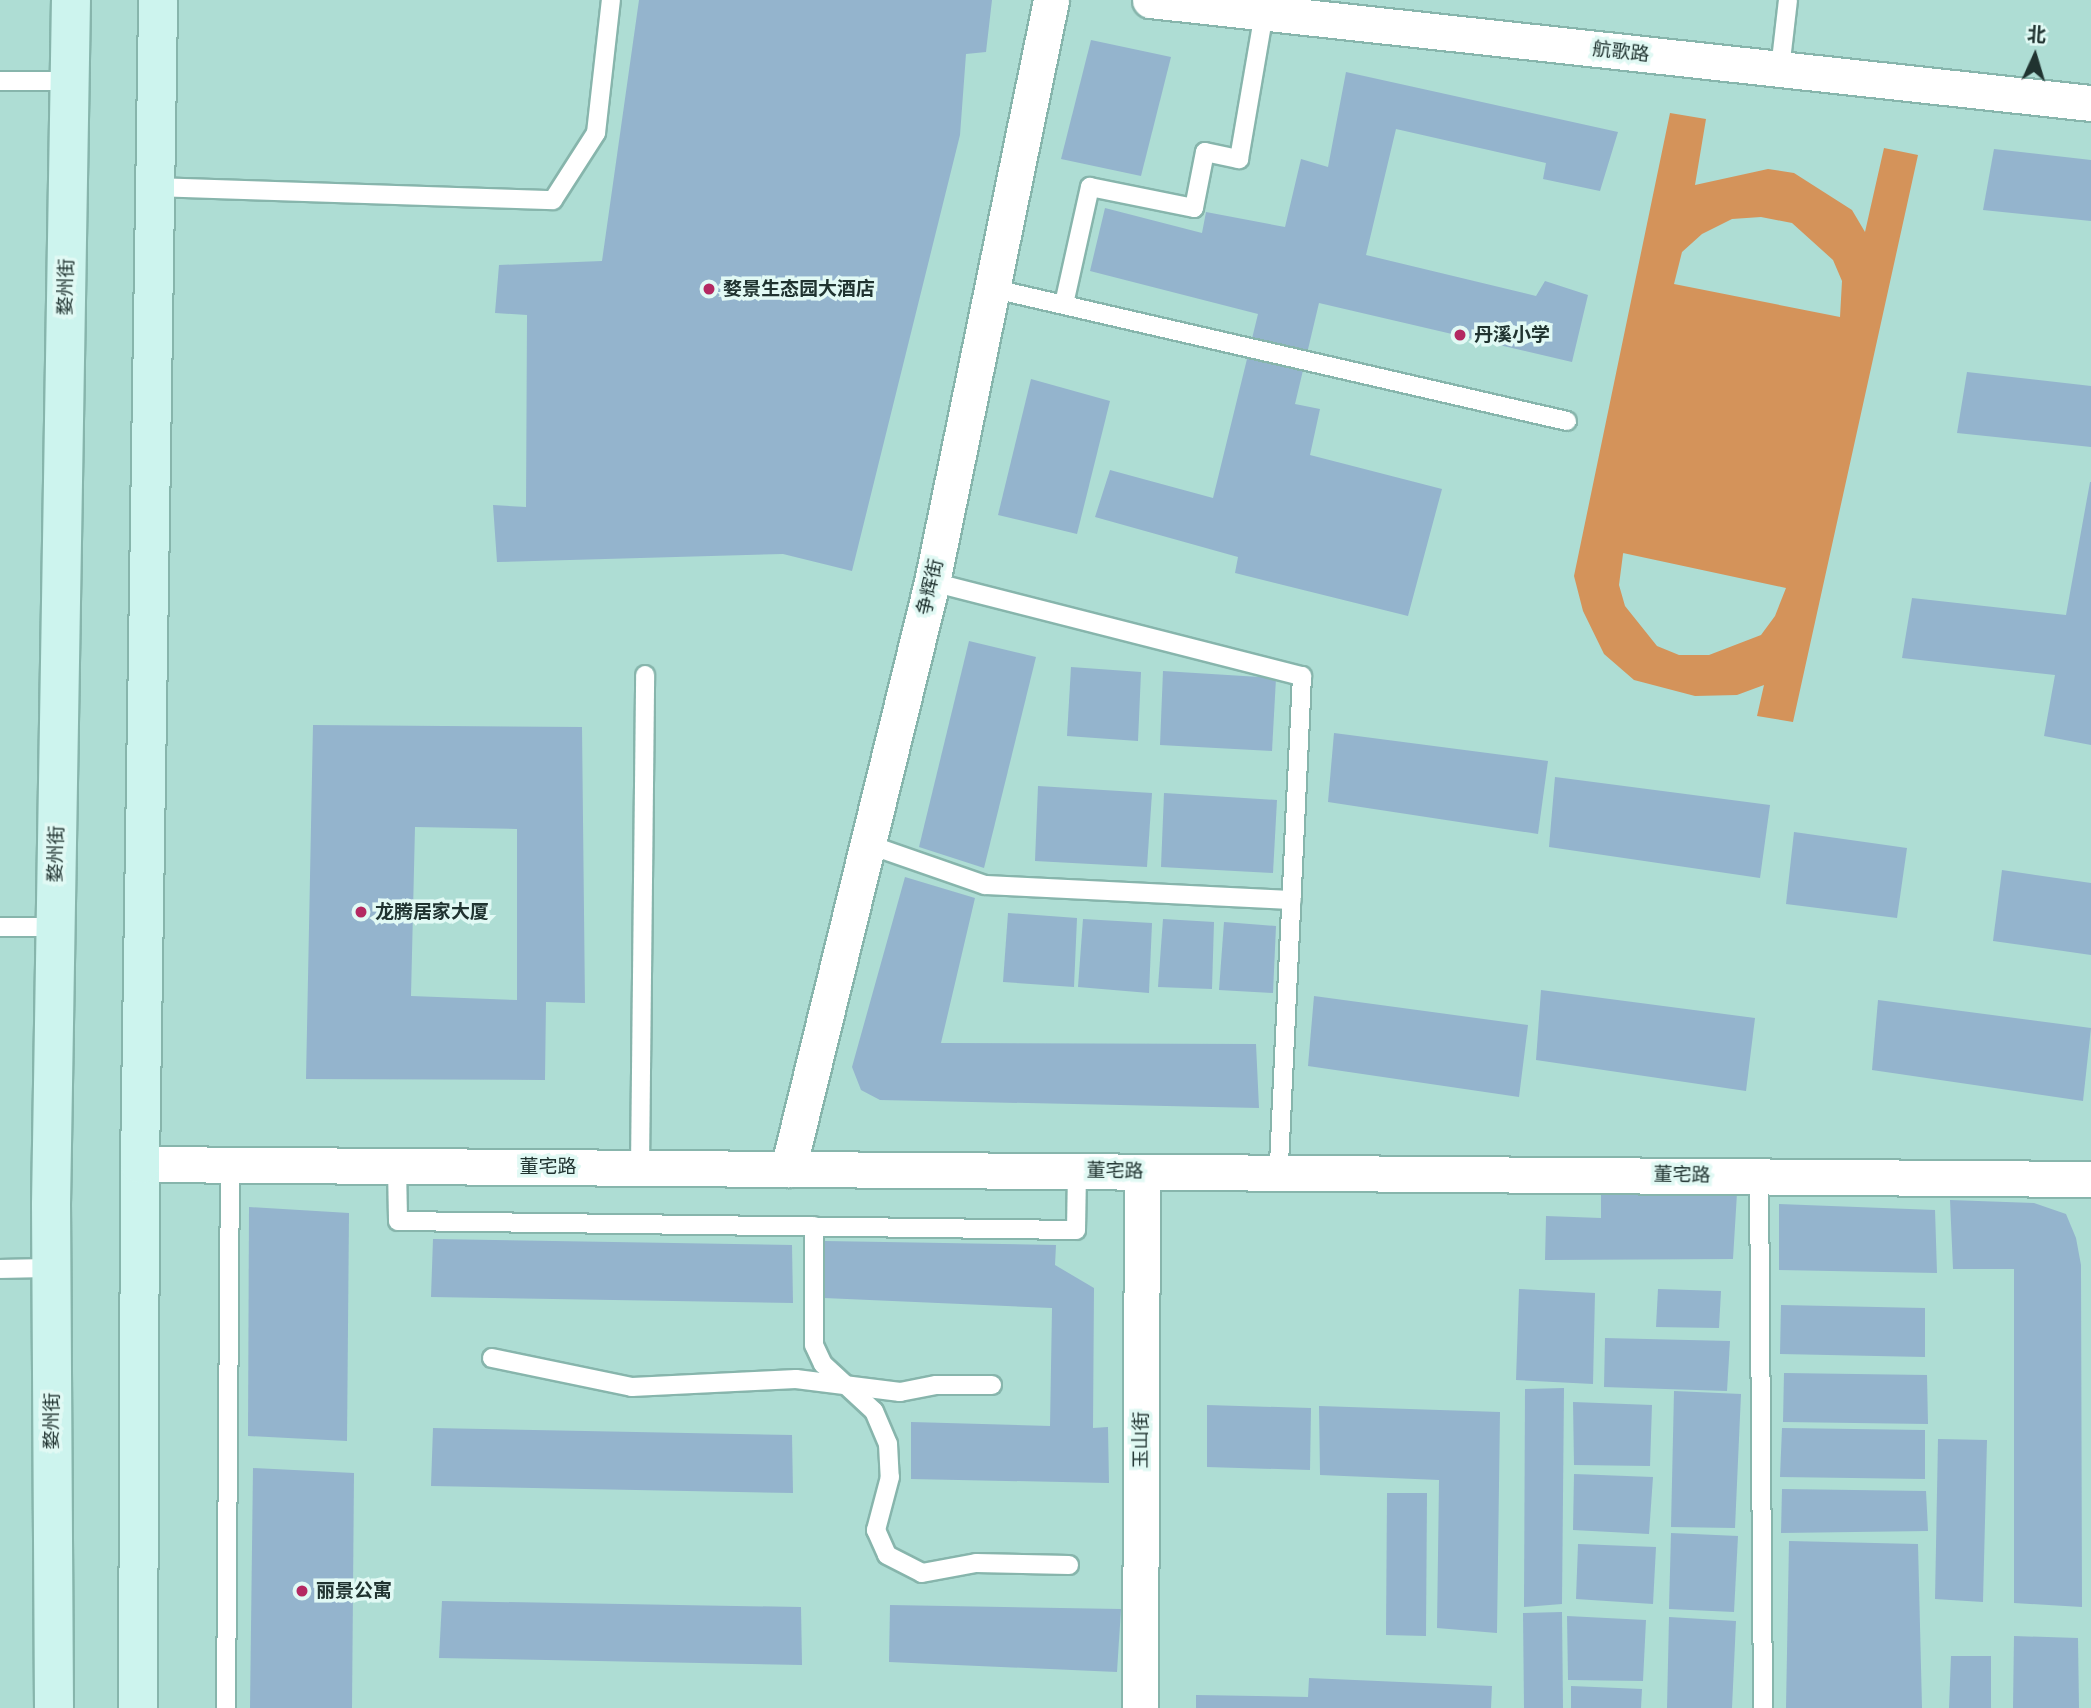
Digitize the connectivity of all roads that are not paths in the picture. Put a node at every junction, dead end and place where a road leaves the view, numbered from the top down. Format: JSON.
{"nodes":[{"id":1,"x":71,"y":0,"type":"edge"},
{"id":2,"x":158,"y":0,"type":"edge"},
{"id":3,"x":611,"y":0,"type":"edge"},
{"id":4,"x":1051,"y":0,"type":"edge"},
{"id":5,"x":1150,"y":0,"type":"edge"},
{"id":6,"x":1788,"y":0,"type":"edge"},
{"id":7,"x":1264,"y":13,"type":"junction"},
{"id":8,"x":1780,"y":69,"type":"junction"},
{"id":9,"x":0,"y":81,"type":"edge"},
{"id":10,"x":70,"y":81,"type":"junction"},
{"id":11,"x":2091,"y":103,"type":"edge"},
{"id":12,"x":155,"y":187,"type":"junction"},
{"id":13,"x":990,"y":288,"type":"junction"},
{"id":14,"x":1064,"y":304,"type":"junction"},
{"id":15,"x":1567,"y":421,"type":"dead end"},
{"id":16,"x":932,"y":582,"type":"junction"},
{"id":17,"x":645,"y":675,"type":"dead end"},
{"id":18,"x":867,"y":844,"type":"junction"},
{"id":19,"x":1292,"y":900,"type":"junction"},
{"id":20,"x":0,"y":927,"type":"edge"},
{"id":21,"x":55,"y":927,"type":"junction"},
{"id":22,"x":140,"y":1164,"type":"junction"},
{"id":23,"x":230,"y":1167,"type":"junction"},
{"id":24,"x":397,"y":1167,"type":"junction"},
{"id":25,"x":640,"y":1167,"type":"junction"},
{"id":26,"x":788,"y":1169,"type":"junction"},
{"id":27,"x":1077,"y":1171,"type":"junction"},
{"id":28,"x":1279,"y":1171,"type":"junction"},
{"id":29,"x":1142,"y":1172,"type":"junction"},
{"id":30,"x":1759,"y":1175,"type":"junction"},
{"id":31,"x":2091,"y":1179,"type":"edge"},
{"id":32,"x":814,"y":1226,"type":"junction"},
{"id":33,"x":51,"y":1268,"type":"junction"},
{"id":34,"x":0,"y":1269,"type":"edge"},
{"id":35,"x":492,"y":1358,"type":"dead end"},
{"id":36,"x":847,"y":1382,"type":"junction"},
{"id":37,"x":992,"y":1385,"type":"dead end"},
{"id":38,"x":1069,"y":1565,"type":"dead end"},
{"id":39,"x":54,"y":1708,"type":"edge"},
{"id":40,"x":138,"y":1708,"type":"edge"},
{"id":41,"x":226,"y":1708,"type":"edge"},
{"id":42,"x":1140,"y":1708,"type":"edge"},
{"id":43,"x":1763,"y":1708,"type":"edge"}],
"edges":[{"from":1,"to":10,"type":"main road","name":"婺州街"},
{"from":2,"to":12,"type":"main road"},
{"from":3,"to":12,"type":"lane"},
{"from":4,"to":13,"type":"street","name":"争辉街"},
{"from":5,"to":7,"type":"street","name":"航歌路"},
{"from":6,"to":8,"type":"lane"},
{"from":7,"to":8,"type":"street","name":"航歌路"},
{"from":7,"to":14,"type":"lane"},
{"from":8,"to":11,"type":"street","name":"航歌路"},
{"from":9,"to":10,"type":"lane"},
{"from":10,"to":21,"type":"main road","name":"婺州街"},
{"from":12,"to":22,"type":"main road"},
{"from":13,"to":14,"type":"lane"},
{"from":13,"to":16,"type":"street","name":"争辉街"},
{"from":14,"to":15,"type":"lane"},
{"from":16,"to":18,"type":"street","name":"争辉街"},
{"from":16,"to":19,"type":"lane"},
{"from":17,"to":25,"type":"lane"},
{"from":18,"to":19,"type":"lane"},
{"from":18,"to":26,"type":"street","name":"争辉街"},
{"from":19,"to":28,"type":"lane"},
{"from":20,"to":21,"type":"lane"},
{"from":21,"to":33,"type":"main road","name":"婺州街"},
{"from":22,"to":23,"type":"street","name":"董宅路"},
{"from":22,"to":40,"type":"main road"},
{"from":23,"to":24,"type":"street","name":"董宅路"},
{"from":23,"to":41,"type":"lane"},
{"from":24,"to":25,"type":"street","name":"董宅路"},
{"from":24,"to":32,"type":"lane"},
{"from":25,"to":26,"type":"street","name":"董宅路"},
{"from":26,"to":27,"type":"street","name":"董宅路"},
{"from":27,"to":29,"type":"street","name":"董宅路"},
{"from":27,"to":32,"type":"lane"},
{"from":28,"to":29,"type":"street","name":"董宅路"},
{"from":28,"to":30,"type":"street","name":"董宅路"},
{"from":29,"to":42,"type":"street","name":"玉山街"},
{"from":30,"to":31,"type":"street","name":"董宅路"},
{"from":30,"to":43,"type":"lane"},
{"from":32,"to":36,"type":"lane"},
{"from":33,"to":34,"type":"lane"},
{"from":33,"to":39,"type":"main road","name":"婺州街"},
{"from":35,"to":36,"type":"lane"},
{"from":36,"to":37,"type":"lane"},
{"from":36,"to":38,"type":"lane"}]}
